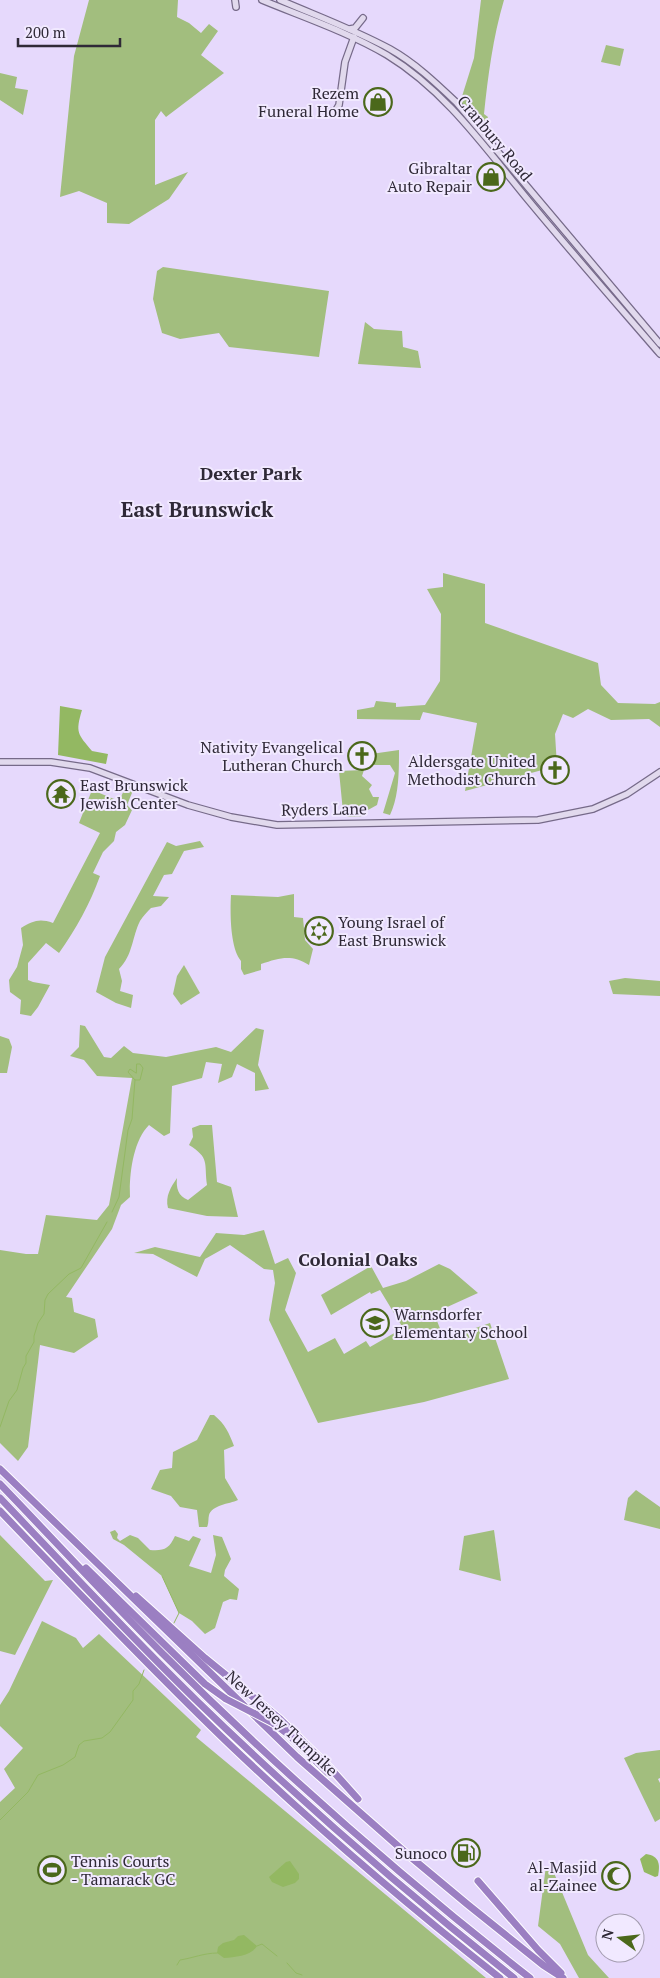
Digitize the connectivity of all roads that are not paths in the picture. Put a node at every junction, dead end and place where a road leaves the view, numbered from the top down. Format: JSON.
{"nodes":[{"id":1,"x":235,"y":0,"type":"edge"},
{"id":2,"x":262,"y":0,"type":"edge"},
{"id":3,"x":280,"y":0,"type":"edge"},
{"id":4,"x":236,"y":7,"type":"dead end"},
{"id":5,"x":363,"y":18,"type":"dead end"},
{"id":6,"x":346,"y":28,"type":"junction"},
{"id":7,"x":355,"y":35,"type":"junction"},
{"id":8,"x":328,"y":113,"type":"dead end"},
{"id":9,"x":660,"y":344,"type":"edge"},
{"id":10,"x":660,"y":354,"type":"edge"},
{"id":11,"x":0,"y":762,"type":"edge"},
{"id":12,"x":660,"y":771,"type":"edge"},
{"id":13,"x":0,"y":1469,"type":"edge"},
{"id":14,"x":0,"y":1484,"type":"edge"},
{"id":15,"x":25,"y":1494,"type":"junction"},
{"id":16,"x":0,"y":1498,"type":"edge"},
{"id":17,"x":17,"y":1502,"type":"junction"},
{"id":18,"x":0,"y":1511,"type":"edge"},
{"id":19,"x":478,"y":1881,"type":"dead end"},
{"id":20,"x":500,"y":1978,"type":"edge"},
{"id":21,"x":514,"y":1978,"type":"edge"},
{"id":22,"x":530,"y":1978,"type":"edge"},
{"id":23,"x":563,"y":1978,"type":"edge"},
{"id":24,"x":567,"y":1978,"type":"edge"}],
"edges":[{"from":1,"to":4,"type":"main road"},
{"from":2,"to":7,"type":"main road","name":"Cranbury Road"},
{"from":3,"to":6,"type":"main road","name":"Cranbury Road"},
{"from":5,"to":6,"type":"main road"},
{"from":6,"to":7,"type":"main road","name":"Cranbury Road"},
{"from":7,"to":8,"type":"main road"},
{"from":7,"to":9,"type":"main road","name":"Cranbury Road"},
{"from":7,"to":10,"type":"main road","name":"Cranbury Road"},
{"from":11,"to":12,"type":"main road","name":"Ryders Lane"},
{"from":13,"to":15,"type":"highway","name":"New Jersey Turnpike"},
{"from":14,"to":17,"type":"highway","name":"New Jersey Turnpike"},
{"from":15,"to":17,"type":"highway","bridge":true},
{"from":15,"to":23,"type":"highway","name":"New Jersey Turnpike"},
{"from":16,"to":21,"type":"highway"},
{"from":17,"to":22,"type":"highway","name":"New Jersey Turnpike"},
{"from":18,"to":20,"type":"highway"},
{"from":19,"to":24,"type":"highway"}]}
